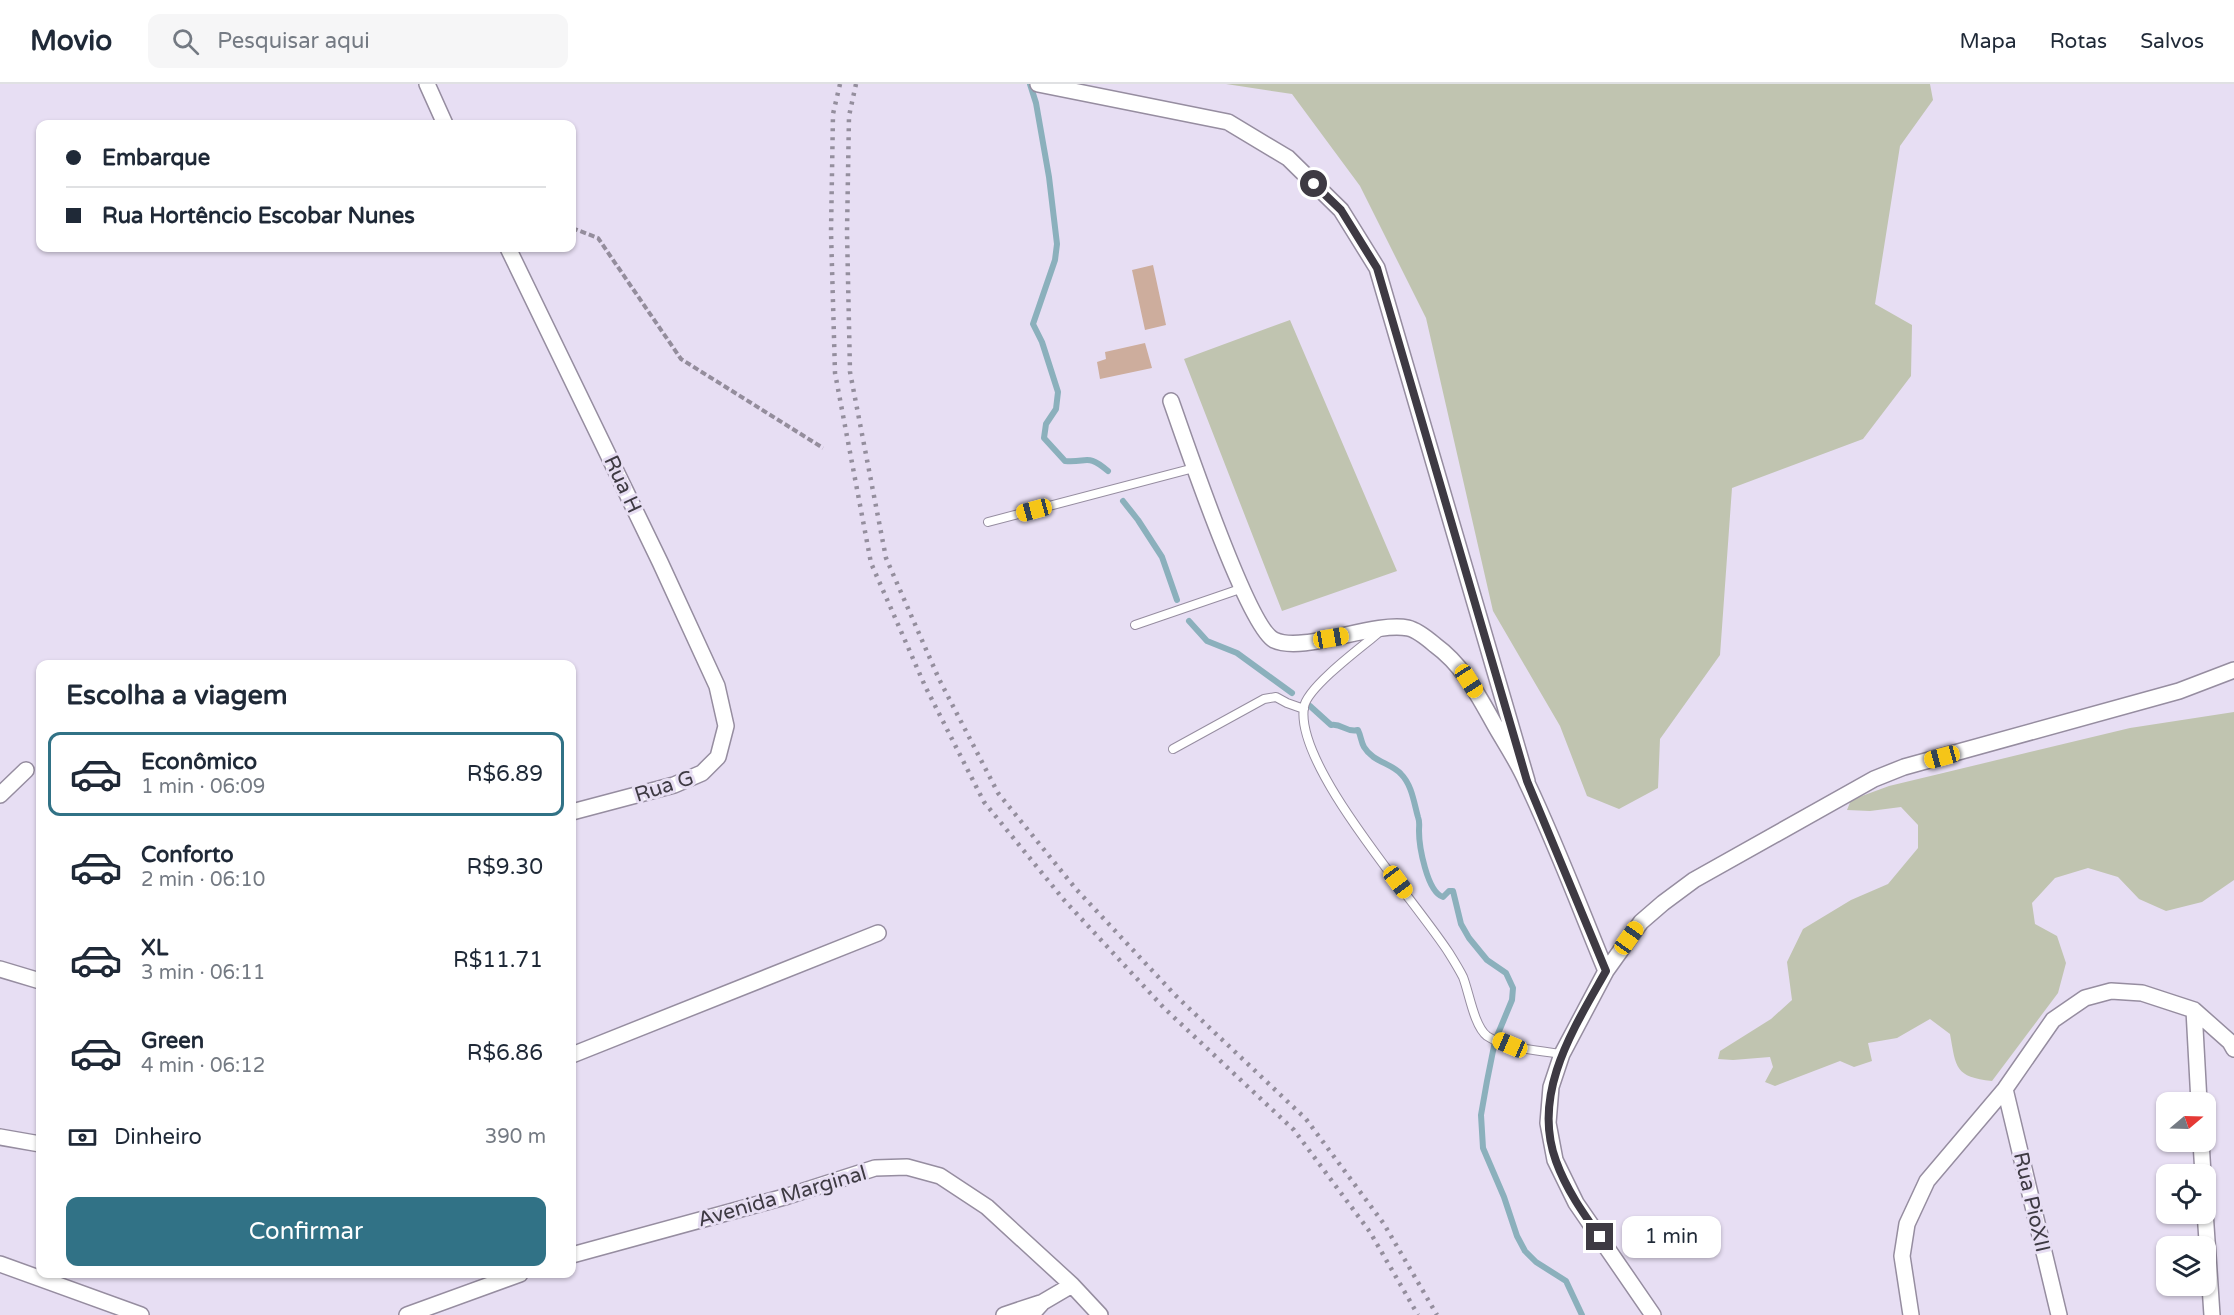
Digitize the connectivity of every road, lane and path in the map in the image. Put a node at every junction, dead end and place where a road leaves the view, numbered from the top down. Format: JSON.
{"nodes":[{"id":1,"x":427,"y":84,"type":"edge"},
{"id":2,"x":1038,"y":84,"type":"edge"},
{"id":3,"x":443,"y":120,"type":"edge"},
{"id":4,"x":576,"y":230,"type":"edge"},
{"id":5,"x":510,"y":252,"type":"edge"},
{"id":6,"x":1171,"y":401,"type":"dead end"},
{"id":7,"x":823,"y":448,"type":"dead end"},
{"id":8,"x":1194,"y":468,"type":"junction"},
{"id":9,"x":988,"y":522,"type":"dead end"},
{"id":10,"x":1243,"y":588,"type":"junction"},
{"id":11,"x":1135,"y":625,"type":"dead end"},
{"id":12,"x":1384,"y":628,"type":"junction"},
{"id":13,"x":2234,"y":670,"type":"edge"},
{"id":14,"x":1304,"y":709,"type":"junction"},
{"id":15,"x":726,"y":726,"type":"joint"},
{"id":16,"x":1173,"y":749,"type":"dead end"},
{"id":17,"x":26,"y":770,"type":"dead end"},
{"id":18,"x":1527,"y":781,"type":"junction"},
{"id":19,"x":0,"y":795,"type":"edge"},
{"id":20,"x":576,"y":811,"type":"edge"},
{"id":21,"x":878,"y":933,"type":"dead end"},
{"id":22,"x":0,"y":969,"type":"edge"},
{"id":23,"x":1606,"y":971,"type":"junction"},
{"id":24,"x":36,"y":980,"type":"edge"},
{"id":25,"x":2194,"y":1010,"type":"junction"},
{"id":26,"x":2234,"y":1049,"type":"edge"},
{"id":27,"x":576,"y":1052,"type":"edge"},
{"id":28,"x":1562,"y":1054,"type":"junction"},
{"id":29,"x":2005,"y":1089,"type":"junction"},
{"id":30,"x":2198,"y":1092,"type":"edge"},
{"id":31,"x":0,"y":1137,"type":"edge"},
{"id":32,"x":36,"y":1143,"type":"edge"},
{"id":33,"x":2206,"y":1224,"type":"edge"},
{"id":34,"x":576,"y":1254,"type":"edge"},
{"id":35,"x":0,"y":1264,"type":"edge"},
{"id":36,"x":36,"y":1277,"type":"edge"},
{"id":37,"x":39,"y":1278,"type":"edge"},
{"id":38,"x":509,"y":1278,"type":"edge"},
{"id":39,"x":1072,"y":1285,"type":"junction"},
{"id":40,"x":1043,"y":1302,"type":"junction"},
{"id":41,"x":141,"y":1315,"type":"edge"},
{"id":42,"x":407,"y":1315,"type":"edge"},
{"id":43,"x":1004,"y":1315,"type":"edge"},
{"id":44,"x":1031,"y":1315,"type":"edge"},
{"id":45,"x":1100,"y":1315,"type":"edge"},
{"id":46,"x":1653,"y":1315,"type":"edge"},
{"id":47,"x":1911,"y":1315,"type":"edge"},
{"id":48,"x":2059,"y":1315,"type":"edge"},
{"id":49,"x":2212,"y":1315,"type":"edge"}],
"edges":[{"from":1,"to":3,"type":"street"},
{"from":2,"to":18,"type":"street"},
{"from":4,"to":7,"type":"path"},
{"from":5,"to":15,"type":"street","name":"Rua H"},
{"from":6,"to":8,"type":"street"},
{"from":8,"to":9,"type":"lane"},
{"from":8,"to":10,"type":"street"},
{"from":10,"to":11,"type":"lane"},
{"from":10,"to":12,"type":"street"},
{"from":12,"to":14,"type":"lane"},
{"from":12,"to":18,"type":"street"},
{"from":13,"to":23,"type":"street"},
{"from":14,"to":16,"type":"lane"},
{"from":14,"to":28,"type":"lane"},
{"from":15,"to":20,"type":"street","name":"Rua G"},
{"from":17,"to":19,"type":"street"},
{"from":18,"to":23,"type":"street"},
{"from":21,"to":27,"type":"street"},
{"from":22,"to":24,"type":"street"},
{"from":23,"to":28,"type":"street"},
{"from":25,"to":26,"type":"street"},
{"from":25,"to":29,"type":"street"},
{"from":25,"to":30,"type":"street"},
{"from":28,"to":46,"type":"street"},
{"from":29,"to":47,"type":"street"},
{"from":29,"to":48,"type":"street","name":"Rua PioXII"},
{"from":31,"to":32,"type":"street"},
{"from":33,"to":49,"type":"street"},
{"from":34,"to":39,"type":"street","name":"Avenida Marginal"},
{"from":35,"to":36,"type":"street"},
{"from":37,"to":41,"type":"street"},
{"from":38,"to":42,"type":"street"},
{"from":39,"to":40,"type":"street"},
{"from":39,"to":45,"type":"street","name":"Avenida Marginal"},
{"from":40,"to":43,"type":"street"},
{"from":40,"to":44,"type":"street"}]}
